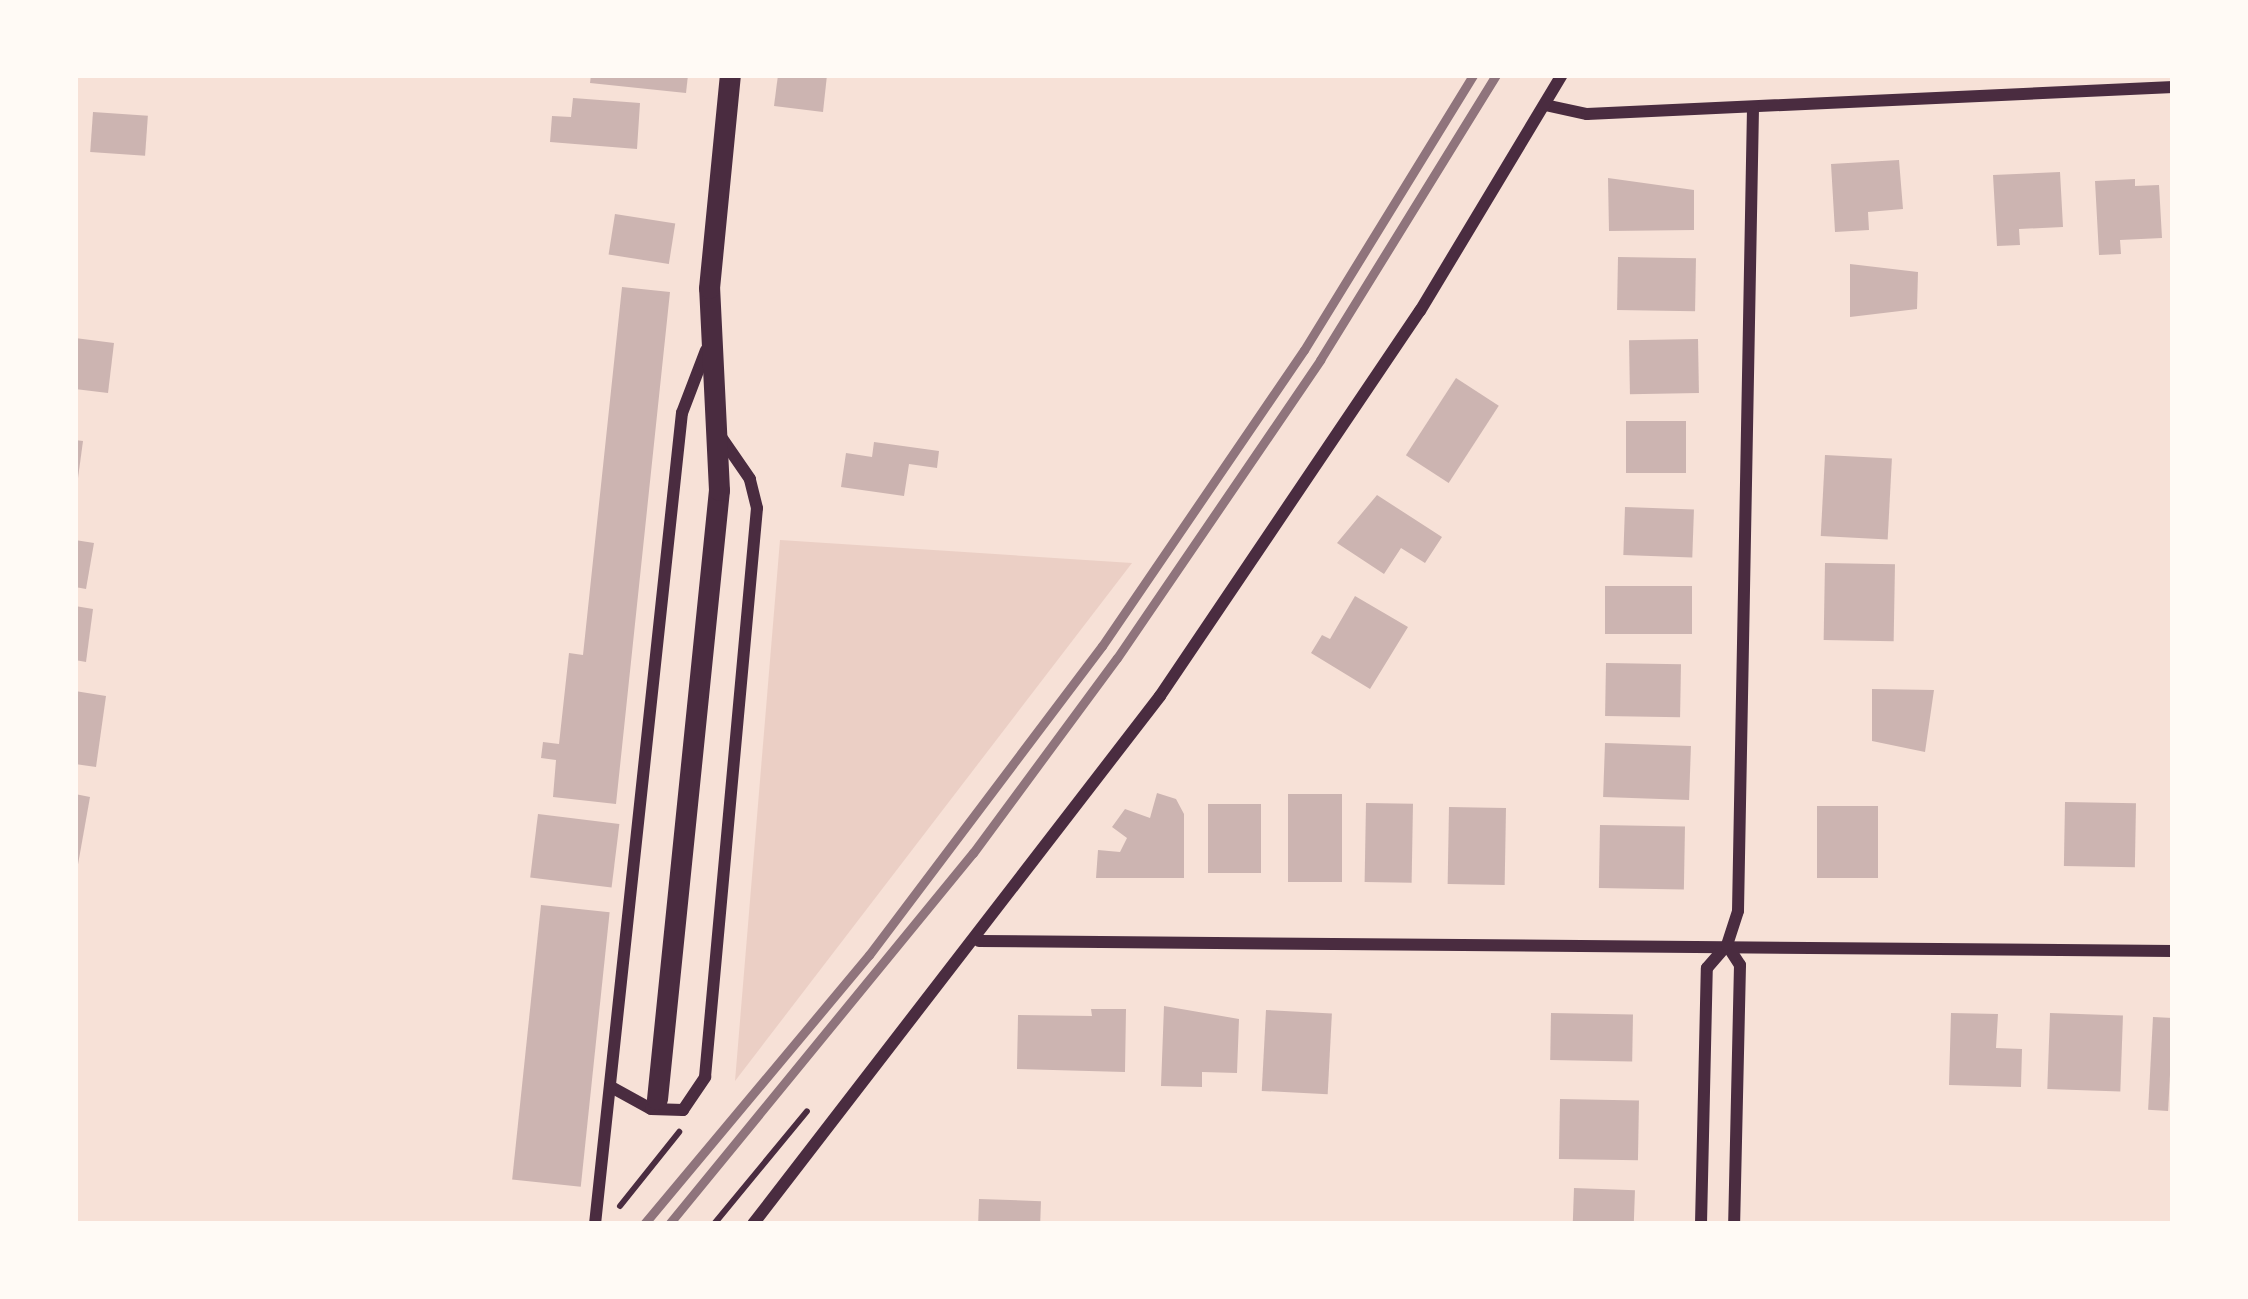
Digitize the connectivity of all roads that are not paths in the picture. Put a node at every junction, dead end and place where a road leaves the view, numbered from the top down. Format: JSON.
{"nodes":[{"id":1,"x":730,"y":75,"type":"edge"},
{"id":2,"x":1562,"y":75,"type":"edge"},
{"id":3,"x":2173,"y":87,"type":"edge"},
{"id":4,"x":1545,"y":105,"type":"junction"},
{"id":5,"x":1753,"y":107,"type":"junction"},
{"id":6,"x":709,"y":344,"type":"junction"},
{"id":7,"x":714,"y":426,"type":"junction"},
{"id":8,"x":979,"y":940,"type":"junction"},
{"id":9,"x":1727,"y":945,"type":"junction"},
{"id":10,"x":2173,"y":951,"type":"edge"},
{"id":11,"x":613,"y":1088,"type":"junction"},
{"id":12,"x":657,"y":1100,"type":"dead end"},
{"id":13,"x":595,"y":1224,"type":"edge"},
{"id":14,"x":753,"y":1224,"type":"edge"},
{"id":15,"x":1701,"y":1224,"type":"edge"},
{"id":16,"x":1735,"y":1224,"type":"edge"}],
"edges":[{"from":1,"to":6,"type":"main road"},
{"from":2,"to":4,"type":"street"},
{"from":3,"to":5,"type":"street"},
{"from":4,"to":5,"type":"street"},
{"from":4,"to":8,"type":"street"},
{"from":5,"to":9,"type":"street"},
{"from":6,"to":7,"type":"main road"},
{"from":6,"to":11,"type":"street"},
{"from":7,"to":11,"type":"street"},
{"from":7,"to":12,"type":"main road"},
{"from":8,"to":9,"type":"street"},
{"from":8,"to":14,"type":"street"},
{"from":9,"to":10,"type":"street"},
{"from":9,"to":15,"type":"street"},
{"from":9,"to":16,"type":"street"},
{"from":11,"to":13,"type":"street"}]}
